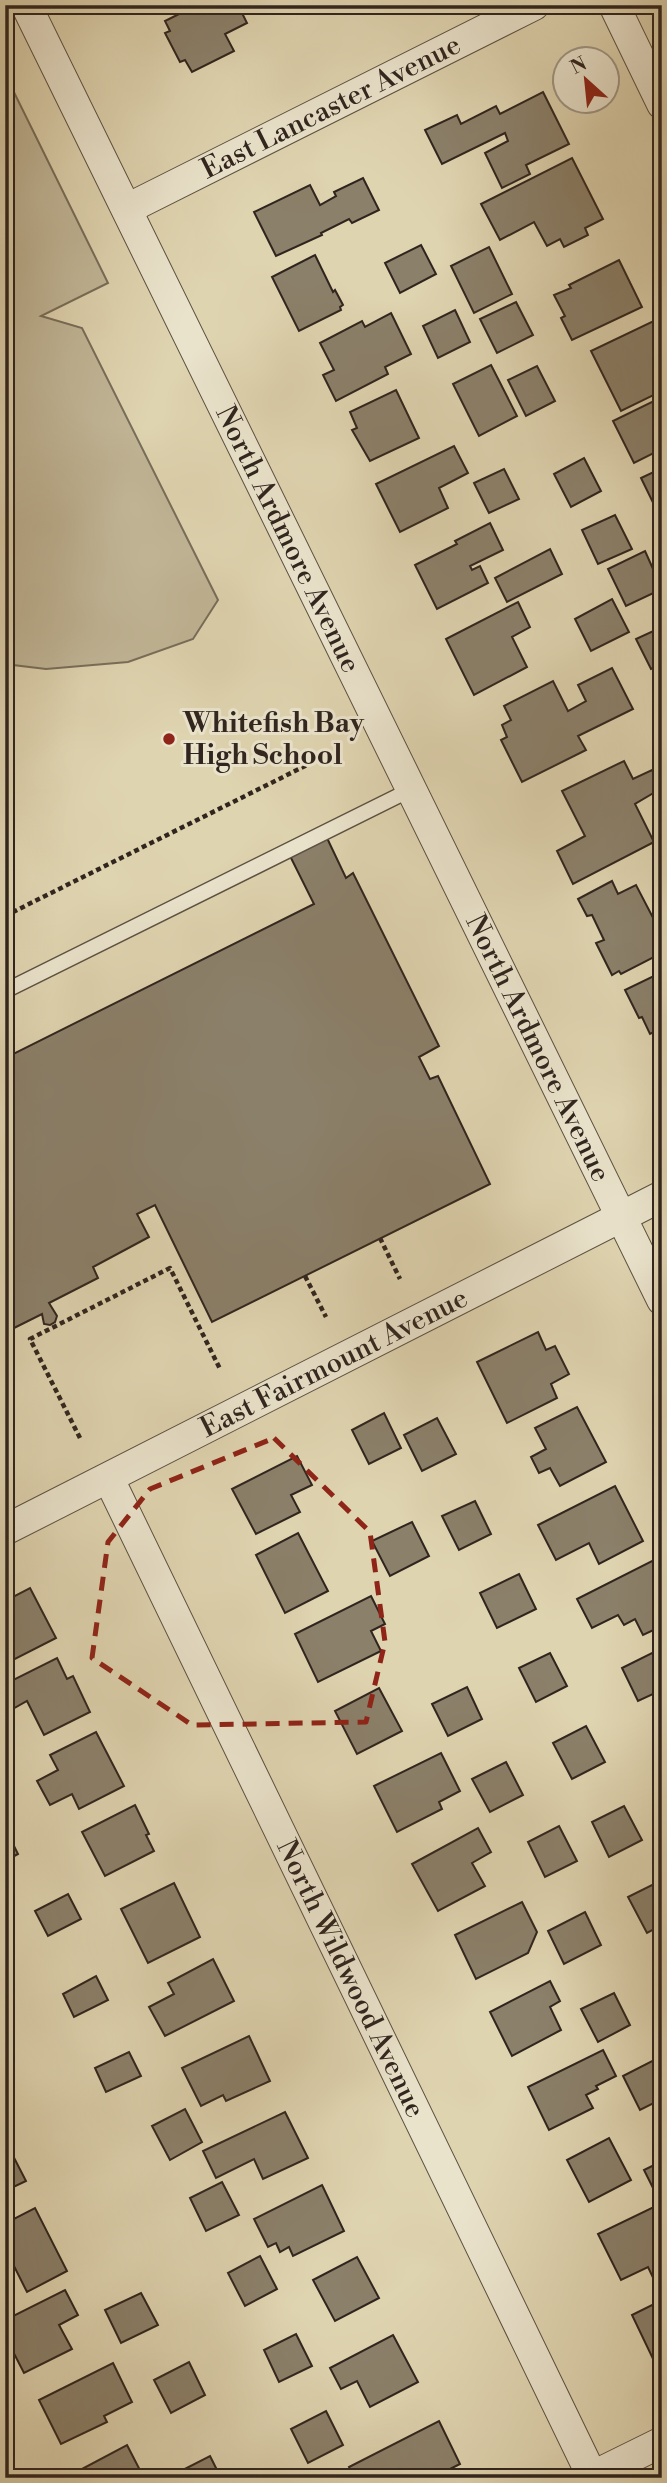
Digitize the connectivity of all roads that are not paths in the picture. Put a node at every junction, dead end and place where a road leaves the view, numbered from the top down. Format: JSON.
{"nodes":[{"id":1,"x":26,"y":5,"type":"edge"},
{"id":2,"x":534,"y":5,"type":"edge"},
{"id":3,"x":614,"y":5,"type":"edge"},
{"id":4,"x":662,"y":104,"type":"edge"},
{"id":5,"x":127,"y":209,"type":"junction"},
{"id":6,"x":412,"y":789,"type":"junction"},
{"id":7,"x":5,"y":991,"type":"edge"},
{"id":8,"x":662,"y":1196,"type":"edge"},
{"id":9,"x":621,"y":1215,"type":"junction"},
{"id":10,"x":662,"y":1300,"type":"edge"},
{"id":11,"x":109,"y":1479,"type":"junction"},
{"id":12,"x":5,"y":1530,"type":"edge"},
{"id":13,"x":662,"y":2442,"type":"edge"},
{"id":14,"x":592,"y":2477,"type":"edge"}],
"edges":[{"from":1,"to":5,"type":"street","name":"North Ardmore Avenue"},
{"from":2,"to":5,"type":"street","name":"East Lancaster Avenue"},
{"from":3,"to":4,"type":"street"},
{"from":5,"to":6,"type":"street","name":"North Ardmore Avenue"},
{"from":6,"to":7,"type":"lane"},
{"from":6,"to":9,"type":"street","name":"North Ardmore Avenue"},
{"from":8,"to":9,"type":"street","name":"East Fairmount Avenue"},
{"from":9,"to":10,"type":"street","name":"North Ardmore Avenue"},
{"from":9,"to":11,"type":"street","name":"East Fairmount Avenue"},
{"from":11,"to":12,"type":"street","name":"East Fairmount Avenue"},
{"from":11,"to":14,"type":"street","name":"North Wildwood Avenue"},
{"from":13,"to":14,"type":"street"}]}
